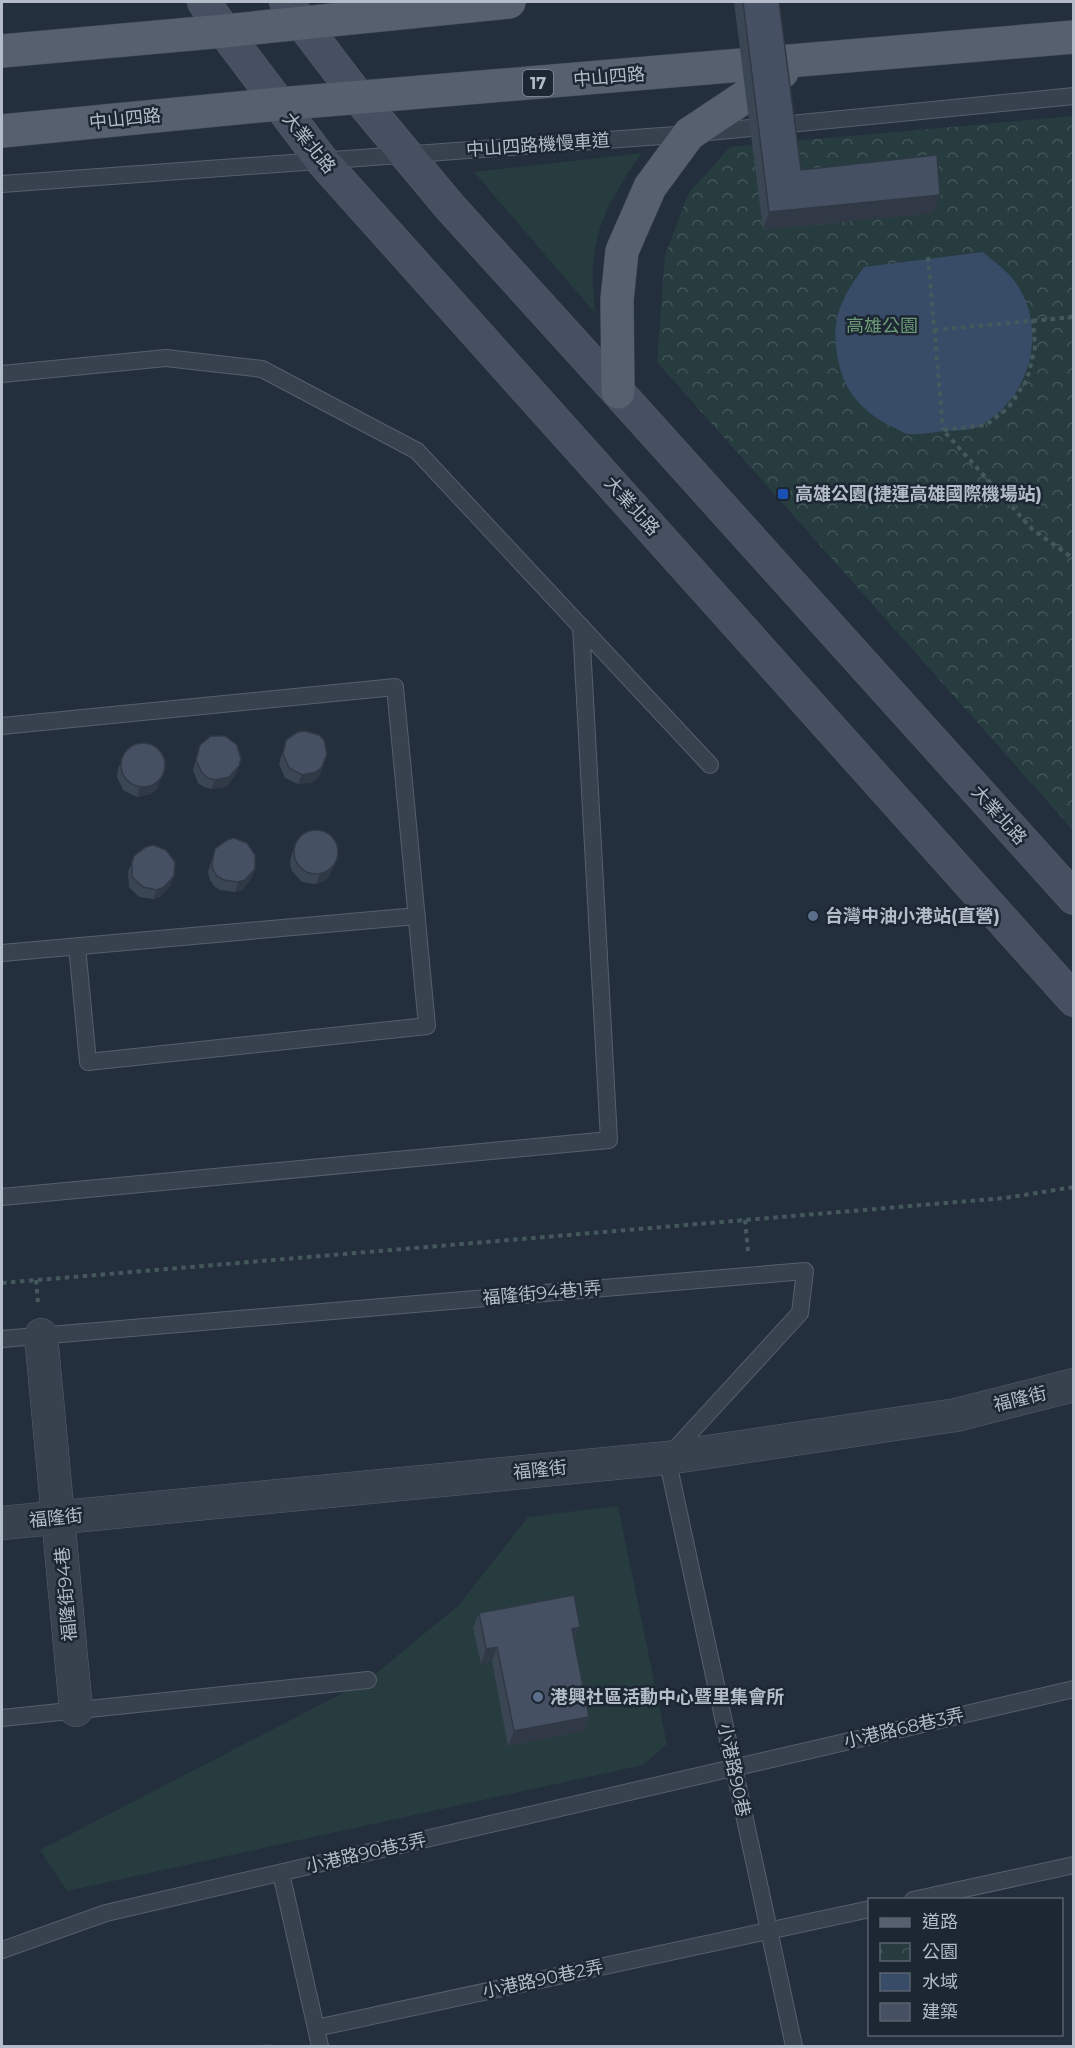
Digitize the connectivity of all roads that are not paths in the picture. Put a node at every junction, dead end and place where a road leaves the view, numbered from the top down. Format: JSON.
{"nodes":[{"id":1,"x":204,"y":2,"type":"edge"},
{"id":2,"x":509,"y":2,"type":"edge"},
{"id":3,"x":294,"y":12,"type":"edge"},
{"id":4,"x":224,"y":31,"type":"junction"},
{"id":5,"x":1074,"y":37,"type":"edge"},
{"id":6,"x":2,"y":51,"type":"edge"},
{"id":7,"x":796,"y":62,"type":"junction"},
{"id":8,"x":1074,"y":96,"type":"edge"},
{"id":9,"x":359,"y":98,"type":"junction"},
{"id":10,"x":279,"y":104,"type":"junction"},
{"id":11,"x":2,"y":131,"type":"edge"},
{"id":12,"x":689,"y":134,"type":"junction"},
{"id":13,"x":407,"y":156,"type":"junction"},
{"id":14,"x":323,"y":162,"type":"junction"},
{"id":15,"x":2,"y":184,"type":"edge"},
{"id":16,"x":2,"y":374,"type":"edge"},
{"id":17,"x":618,"y":392,"type":"junction"},
{"id":18,"x":580,"y":626,"type":"junction"},
{"id":19,"x":2,"y":726,"type":"edge"},
{"id":20,"x":710,"y":765,"type":"dead end"},
{"id":21,"x":1074,"y":898,"type":"edge"},
{"id":22,"x":417,"y":916,"type":"junction"},
{"id":23,"x":77,"y":946,"type":"junction"},
{"id":24,"x":2,"y":953,"type":"edge"},
{"id":25,"x":1074,"y":1000,"type":"edge"},
{"id":26,"x":2,"y":1197,"type":"edge"},
{"id":27,"x":41,"y":1335,"type":"junction"},
{"id":28,"x":2,"y":1338,"type":"edge"},
{"id":29,"x":1074,"y":1385,"type":"edge"},
{"id":30,"x":668,"y":1458,"type":"junction"},
{"id":31,"x":59,"y":1517,"type":"junction"},
{"id":32,"x":2,"y":1523,"type":"edge"},
{"id":33,"x":368,"y":1680,"type":"dead end"},
{"id":34,"x":1074,"y":1689,"type":"edge"},
{"id":35,"x":76,"y":1710,"type":"junction"},
{"id":36,"x":2,"y":1718,"type":"edge"},
{"id":37,"x":734,"y":1768,"type":"junction"},
{"id":38,"x":1074,"y":1865,"type":"edge"},
{"id":39,"x":281,"y":1872,"type":"junction"},
{"id":40,"x":918,"y":1898,"type":"edge"},
{"id":41,"x":868,"y":1909,"type":"edge"},
{"id":42,"x":769,"y":1931,"type":"junction"},
{"id":43,"x":2,"y":1950,"type":"edge"},
{"id":44,"x":316,"y":2028,"type":"junction"},
{"id":45,"x":320,"y":2046,"type":"edge"},
{"id":46,"x":794,"y":2046,"type":"edge"}],
"edges":[{"from":1,"to":4,"type":"street","name":"大業北路"},
{"from":2,"to":3,"type":"main road"},
{"from":3,"to":4,"type":"main road"},
{"from":3,"to":9,"type":"street","name":"大業北路"},
{"from":4,"to":6,"type":"main road"},
{"from":4,"to":10,"type":"street","name":"大業北路"},
{"from":5,"to":7,"type":"main road","name":"中山四路","number":"17"},
{"from":7,"to":9,"type":"main road","name":"中山四路","number":"17"},
{"from":7,"to":12,"type":"main road"},
{"from":8,"to":12,"type":"lane","name":"中山四路機慢車道"},
{"from":9,"to":10,"type":"main road","name":"中山四路","number":"17"},
{"from":9,"to":13,"type":"street","name":"大業北路"},
{"from":10,"to":11,"type":"main road","name":"中山四路","number":"17"},
{"from":10,"to":14,"type":"street","name":"大業北路"},
{"from":12,"to":13,"type":"lane","name":"中山四路機慢車道"},
{"from":12,"to":17,"type":"main road"},
{"from":13,"to":14,"type":"lane","name":"中山四路機慢車道"},
{"from":13,"to":17,"type":"street","name":"大業北路"},
{"from":14,"to":15,"type":"lane","name":"中山四路機慢車道"},
{"from":14,"to":25,"type":"street","name":"大業北路"},
{"from":16,"to":18,"type":"lane"},
{"from":17,"to":21,"type":"street","name":"大業北路"},
{"from":18,"to":20,"type":"lane"},
{"from":18,"to":26,"type":"lane"},
{"from":19,"to":22,"type":"lane"},
{"from":22,"to":23,"type":"lane"},
{"from":22,"to":23,"type":"lane"},
{"from":23,"to":24,"type":"lane"},
{"from":27,"to":28,"type":"lane"},
{"from":27,"to":30,"type":"lane","name":"福隆街94巷1弄"},
{"from":27,"to":31,"type":"street","name":"福隆街94巷"},
{"from":29,"to":30,"type":"street","name":"福隆街"},
{"from":30,"to":31,"type":"street","name":"福隆街"},
{"from":30,"to":37,"type":"lane","name":"小港路90巷"},
{"from":31,"to":32,"type":"street","name":"福隆街"},
{"from":31,"to":35,"type":"street","name":"福隆街94巷"},
{"from":33,"to":35,"type":"lane"},
{"from":34,"to":37,"type":"lane","name":"小港路68巷3弄"},
{"from":35,"to":36,"type":"lane"},
{"from":37,"to":39,"type":"lane","name":"小港路90巷3弄"},
{"from":37,"to":42,"type":"lane","name":"小港路90巷"},
{"from":38,"to":40,"type":"lane"},
{"from":39,"to":43,"type":"lane","name":"小港路90巷3弄"},
{"from":39,"to":44,"type":"lane"},
{"from":41,"to":42,"type":"lane","name":"小港路90巷2弄"},
{"from":42,"to":44,"type":"lane","name":"小港路90巷2弄"},
{"from":42,"to":46,"type":"lane","name":"小港路90巷"},
{"from":44,"to":45,"type":"lane"}]}
